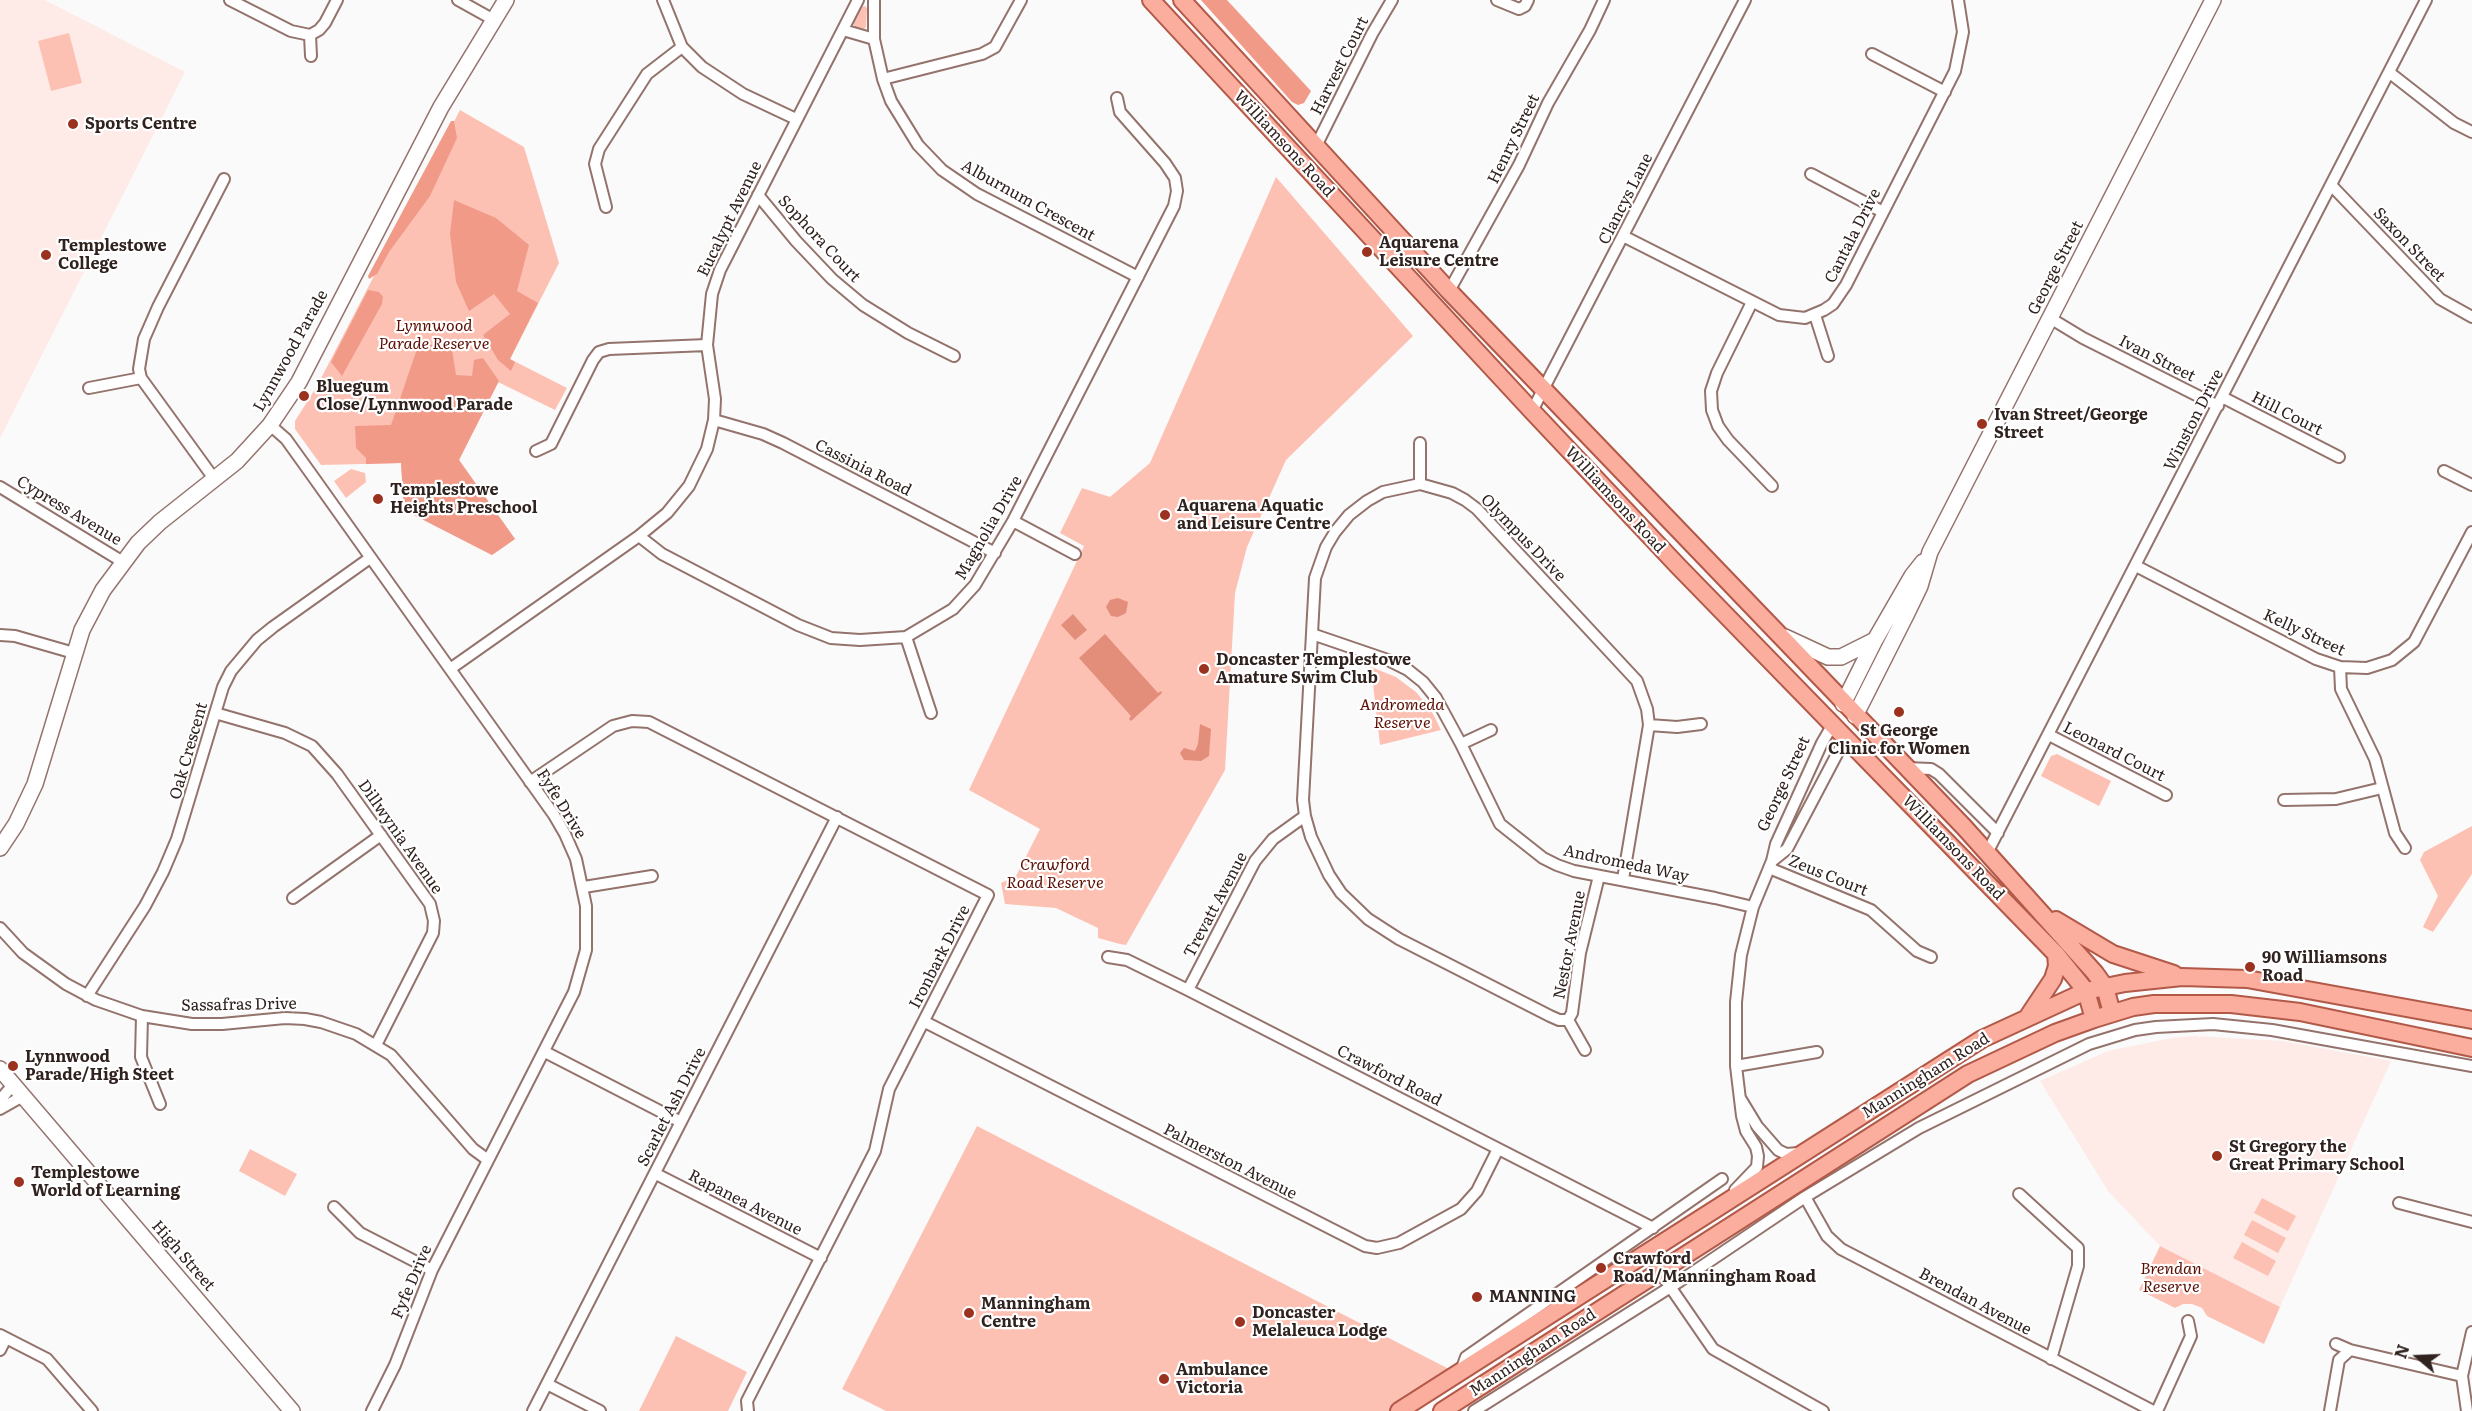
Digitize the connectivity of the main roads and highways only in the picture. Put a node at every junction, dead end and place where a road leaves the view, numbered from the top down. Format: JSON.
{"nodes":[{"id":1,"x":506,"y":0,"type":"edge"},
{"id":2,"x":1151,"y":0,"type":"edge"},
{"id":3,"x":1182,"y":0,"type":"edge"},
{"id":4,"x":2213,"y":0,"type":"edge"},
{"id":5,"x":1316,"y":146,"type":"junction"},
{"id":6,"x":1302,"y":164,"type":"junction"},
{"id":7,"x":1930,"y":552,"type":"junction"},
{"id":8,"x":1775,"y":632,"type":"junction"},
{"id":9,"x":1875,"y":640,"type":"junction"},
{"id":10,"x":1843,"y":704,"type":"junction"},
{"id":11,"x":1855,"y":716,"type":"junction"},
{"id":12,"x":1833,"y":724,"type":"junction"},
{"id":13,"x":1846,"y":737,"type":"junction"},
{"id":14,"x":0,"y":848,"type":"edge"},
{"id":15,"x":2038,"y":908,"type":"junction"},
{"id":16,"x":2056,"y":954,"type":"junction"},
{"id":17,"x":2182,"y":977,"type":"junction"},
{"id":18,"x":2105,"y":987,"type":"junction"},
{"id":19,"x":2086,"y":991,"type":"junction"},
{"id":20,"x":2112,"y":1013,"type":"junction"},
{"id":21,"x":2028,"y":1016,"type":"junction"},
{"id":22,"x":2094,"y":1019,"type":"junction"},
{"id":23,"x":2472,"y":1020,"type":"edge"},
{"id":24,"x":2472,"y":1048,"type":"edge"},
{"id":25,"x":0,"y":1069,"type":"edge"},
{"id":26,"x":1769,"y":1175,"type":"junction"},
{"id":27,"x":1780,"y":1195,"type":"junction"},
{"id":28,"x":279,"y":1405,"type":"edge"},
{"id":29,"x":292,"y":1411,"type":"edge"},
{"id":30,"x":1400,"y":1411,"type":"edge"},
{"id":31,"x":1442,"y":1411,"type":"edge"}],
"edges":[{"from":1,"to":14,"type":"main road","name":"Lynnwood Parade"},
{"from":2,"to":6,"type":"main road","name":"Williamsons Road"},
{"from":3,"to":5,"type":"main road","name":"Williamsons Road"},
{"from":4,"to":7,"type":"main road","name":"George Street"},
{"from":5,"to":6,"type":"main road"},
{"from":5,"to":8,"type":"main road","name":"Williamsons Road"},
{"from":6,"to":12,"type":"main road","name":"Williamsons Road"},
{"from":7,"to":9,"type":"main road","name":"George Street"},
{"from":7,"to":11,"type":"main road","name":"George Street"},
{"from":8,"to":9,"type":"main road"},
{"from":8,"to":10,"type":"main road","name":"Williamsons Road"},
{"from":9,"to":10,"type":"main road","name":"George Street"},
{"from":10,"to":11,"type":"main road","name":"Williamsons Road"},
{"from":10,"to":12,"type":"main road"},
{"from":11,"to":13,"type":"main road"},
{"from":11,"to":15,"type":"main road","name":"Williamsons Road"},
{"from":12,"to":13,"type":"main road","name":"Williamsons Road"},
{"from":13,"to":16,"type":"main road","name":"Williamsons Road"},
{"from":15,"to":17,"type":"main road"},
{"from":15,"to":18,"type":"main road","name":"Williamsons Road"},
{"from":16,"to":19,"type":"main road","name":"Williamsons Road"},
{"from":16,"to":21,"type":"main road"},
{"from":17,"to":18,"type":"main road","name":"Manningham Road"},
{"from":17,"to":23,"type":"main road"},
{"from":18,"to":19,"type":"main road","name":"Manningham Road"},
{"from":18,"to":20,"type":"main road"},
{"from":19,"to":21,"type":"main road","name":"Manningham Road"},
{"from":19,"to":22,"type":"main road"},
{"from":20,"to":22,"type":"main road","name":"Manningham Road"},
{"from":20,"to":24,"type":"main road","name":"Manningham Road"},
{"from":21,"to":26,"type":"main road","name":"Manningham Road"},
{"from":22,"to":27,"type":"main road","name":"Manningham Road"},
{"from":25,"to":28,"type":"main road","name":"High Street"},
{"from":26,"to":27,"type":"main road"},
{"from":26,"to":30,"type":"main road","name":"Manningham Road"},
{"from":27,"to":31,"type":"main road","name":"Manningham Road"},
{"from":28,"to":29,"type":"main road","name":"High Street"}]}
